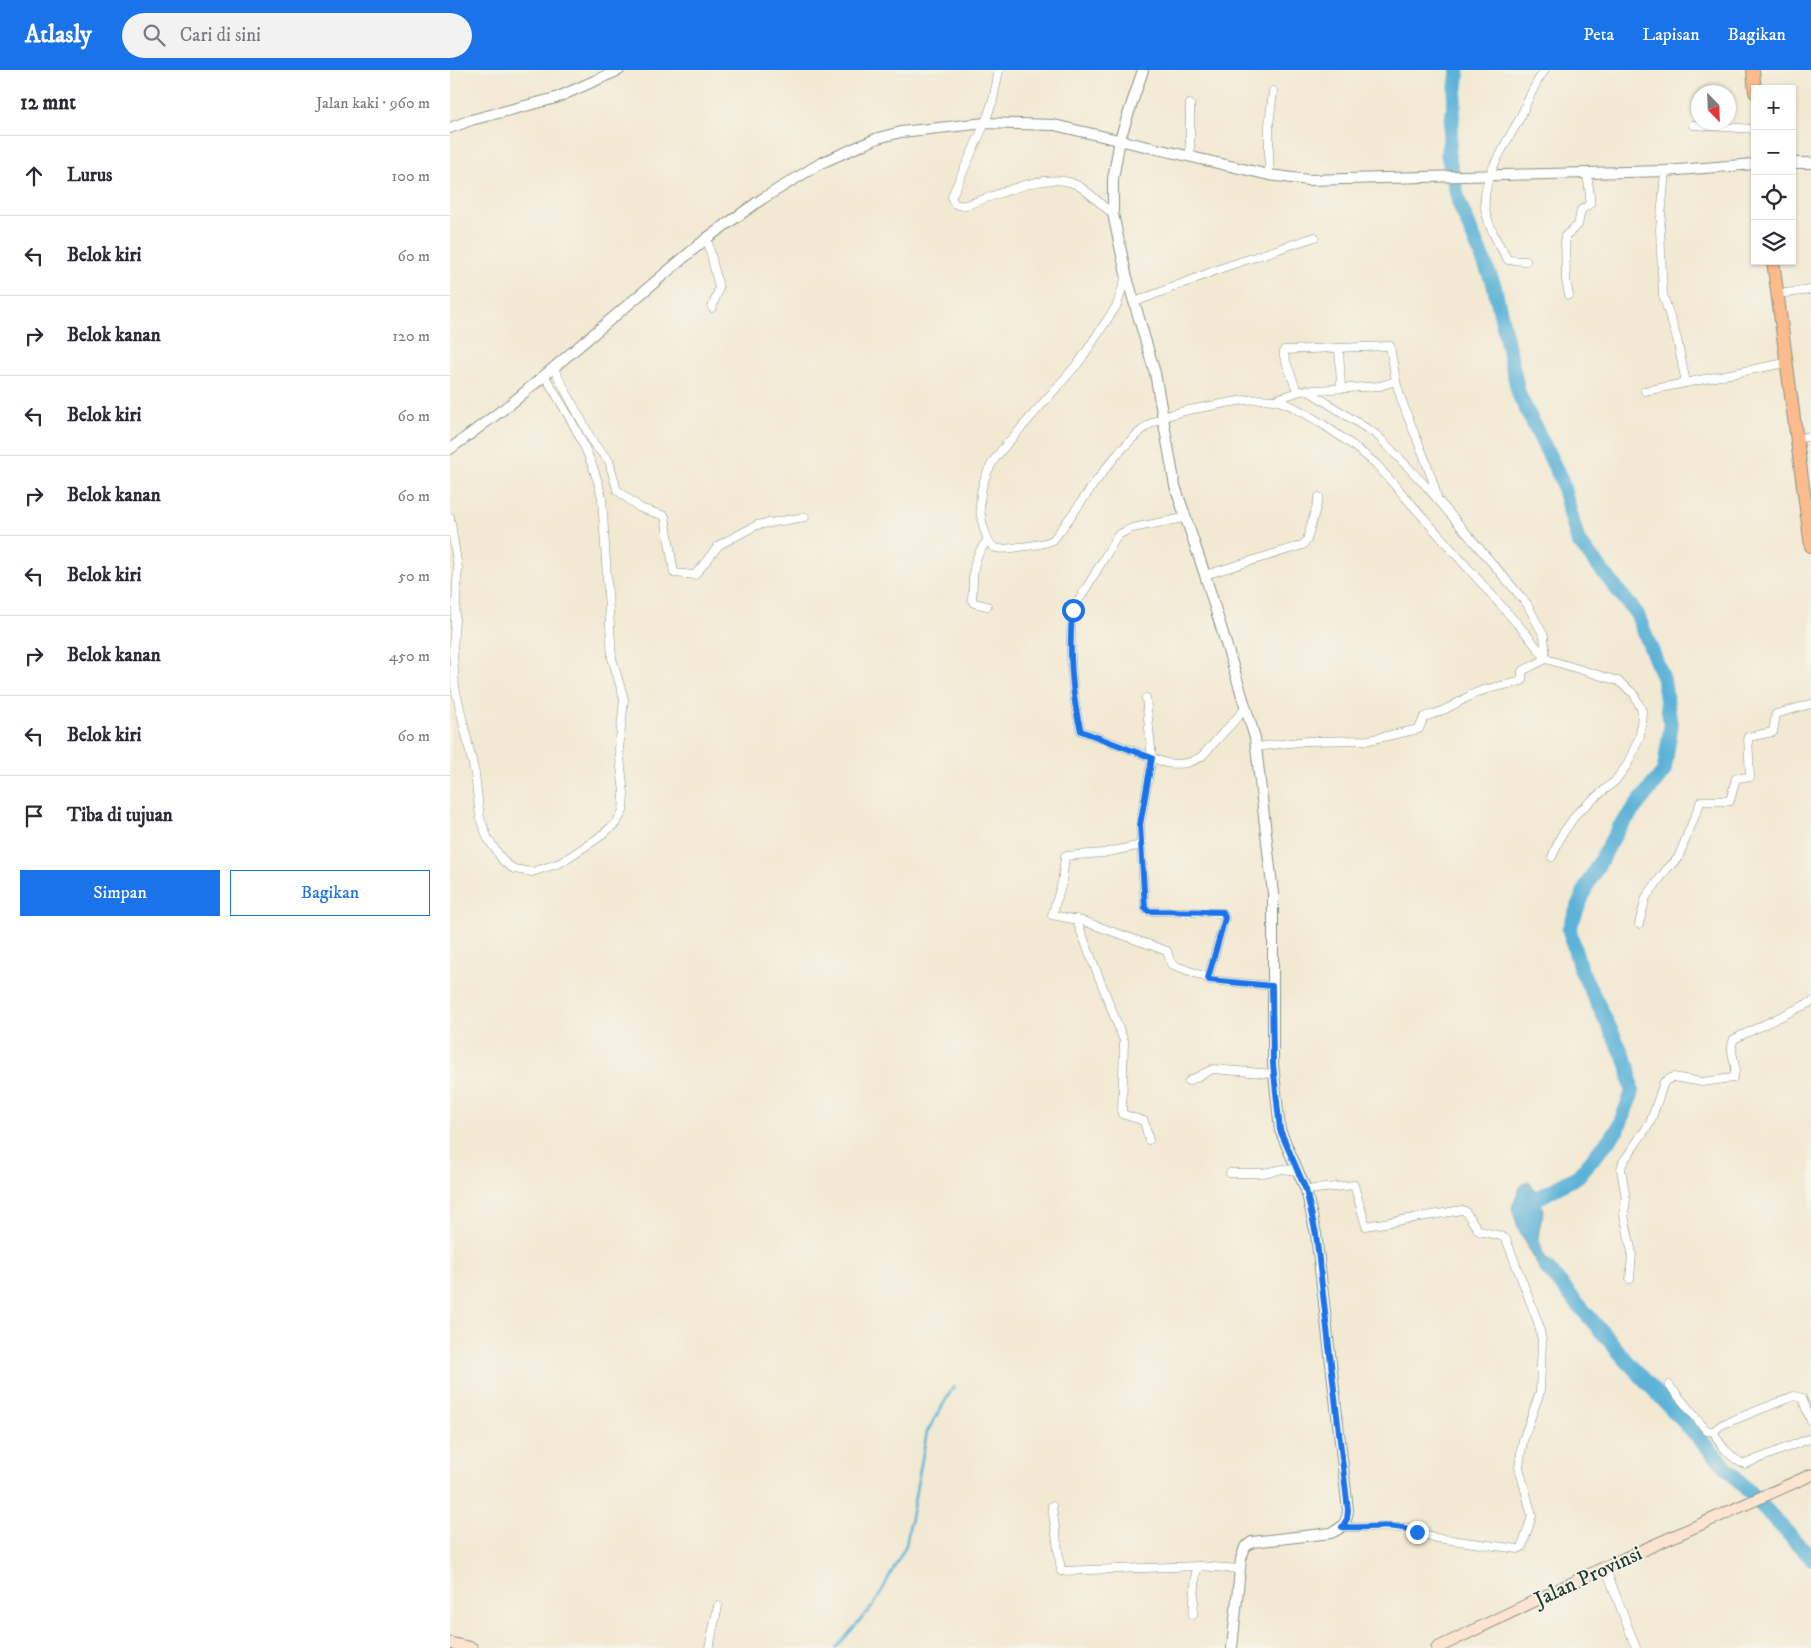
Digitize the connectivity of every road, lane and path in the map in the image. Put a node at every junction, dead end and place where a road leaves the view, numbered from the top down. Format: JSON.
{"nodes":[{"id":1,"x":618,"y":70,"type":"edge"},
{"id":2,"x":999,"y":70,"type":"edge"},
{"id":3,"x":1143,"y":70,"type":"edge"},
{"id":4,"x":1545,"y":70,"type":"edge"},
{"id":5,"x":1753,"y":70,"type":"edge"},
{"id":6,"x":1754,"y":85,"type":"edge"},
{"id":7,"x":1273,"y":91,"type":"dead end"},
{"id":8,"x":1190,"y":104,"type":"dead end"},
{"id":9,"x":985,"y":123,"type":"junction"},
{"id":10,"x":450,"y":128,"type":"edge"},
{"id":11,"x":1736,"y":128,"type":"edge"},
{"id":12,"x":1751,"y":129,"type":"edge"},
{"id":13,"x":1120,"y":138,"type":"junction"},
{"id":14,"x":1190,"y":156,"type":"junction"},
{"id":15,"x":1796,"y":163,"type":"edge"},
{"id":16,"x":1811,"y":163,"type":"edge"},
{"id":17,"x":1751,"y":164,"type":"edge"},
{"id":18,"x":1664,"y":171,"type":"junction"},
{"id":19,"x":1587,"y":174,"type":"junction"},
{"id":20,"x":1268,"y":175,"type":"junction"},
{"id":21,"x":1490,"y":176,"type":"junction"},
{"id":22,"x":1113,"y":214,"type":"junction"},
{"id":23,"x":1315,"y":236,"type":"dead end"},
{"id":24,"x":707,"y":238,"type":"junction"},
{"id":25,"x":1526,"y":261,"type":"dead end"},
{"id":26,"x":1773,"y":265,"type":"edge"},
{"id":27,"x":1126,"y":276,"type":"junction"},
{"id":28,"x":1811,"y":290,"type":"edge"},
{"id":29,"x":1777,"y":294,"type":"junction"},
{"id":30,"x":1569,"y":296,"type":"dead end"},
{"id":31,"x":1135,"y":302,"type":"junction"},
{"id":32,"x":712,"y":308,"type":"dead end"},
{"id":33,"x":1339,"y":348,"type":"junction"},
{"id":34,"x":1785,"y":363,"type":"junction"},
{"id":35,"x":553,"y":367,"type":"junction"},
{"id":36,"x":544,"y":375,"type":"junction"},
{"id":37,"x":1396,"y":381,"type":"junction"},
{"id":38,"x":1686,"y":383,"type":"junction"},
{"id":39,"x":1341,"y":388,"type":"junction"},
{"id":40,"x":1307,"y":390,"type":"junction"},
{"id":41,"x":1645,"y":390,"type":"dead end"},
{"id":42,"x":1298,"y":391,"type":"junction"},
{"id":43,"x":1274,"y":400,"type":"junction"},
{"id":44,"x":1162,"y":417,"type":"junction"},
{"id":45,"x":1811,"y":436,"type":"edge"},
{"id":46,"x":1796,"y":439,"type":"junction"},
{"id":47,"x":450,"y":449,"type":"edge"},
{"id":48,"x":1319,"y":497,"type":"dead end"},
{"id":49,"x":1438,"y":499,"type":"junction"},
{"id":50,"x":805,"y":516,"type":"dead end"},
{"id":51,"x":450,"y":517,"type":"edge"},
{"id":52,"x":1184,"y":518,"type":"junction"},
{"id":53,"x":988,"y":540,"type":"junction"},
{"id":54,"x":1811,"y":546,"type":"edge"},
{"id":55,"x":1205,"y":575,"type":"junction"},
{"id":56,"x":987,"y":606,"type":"dead end"},
{"id":57,"x":1546,"y":659,"type":"junction"},
{"id":58,"x":1146,"y":698,"type":"dead end"},
{"id":59,"x":1811,"y":704,"type":"edge"},
{"id":60,"x":1246,"y":708,"type":"junction"},
{"id":61,"x":1256,"y":748,"type":"junction"},
{"id":62,"x":1152,"y":758,"type":"junction"},
{"id":63,"x":1142,"y":845,"type":"junction"},
{"id":64,"x":1552,"y":857,"type":"dead end"},
{"id":65,"x":1076,"y":919,"type":"junction"},
{"id":66,"x":1640,"y":924,"type":"dead end"},
{"id":67,"x":1208,"y":978,"type":"junction"},
{"id":68,"x":1272,"y":986,"type":"junction"},
{"id":69,"x":1811,"y":1002,"type":"edge"},
{"id":70,"x":1274,"y":1074,"type":"junction"},
{"id":71,"x":1189,"y":1081,"type":"dead end"},
{"id":72,"x":1150,"y":1140,"type":"dead end"},
{"id":73,"x":1297,"y":1171,"type":"junction"},
{"id":74,"x":1230,"y":1173,"type":"dead end"},
{"id":75,"x":1306,"y":1190,"type":"junction"},
{"id":76,"x":1630,"y":1279,"type":"dead end"},
{"id":77,"x":1669,"y":1385,"type":"dead end"},
{"id":78,"x":1809,"y":1410,"type":"edge"},
{"id":79,"x":1811,"y":1422,"type":"edge"},
{"id":80,"x":1714,"y":1431,"type":"junction"},
{"id":81,"x":1811,"y":1438,"type":"edge"},
{"id":82,"x":1811,"y":1474,"type":"edge"},
{"id":83,"x":1052,"y":1506,"type":"dead end"},
{"id":84,"x":1342,"y":1527,"type":"junction"},
{"id":85,"x":1200,"y":1566,"type":"junction"},
{"id":86,"x":1605,"y":1567,"type":"junction"},
{"id":87,"x":1240,"y":1569,"type":"junction"},
{"id":88,"x":718,"y":1606,"type":"dead end"},
{"id":89,"x":1193,"y":1615,"type":"dead end"},
{"id":90,"x":450,"y":1643,"type":"edge"},
{"id":91,"x":472,"y":1648,"type":"edge"},
{"id":92,"x":709,"y":1648,"type":"edge"},
{"id":93,"x":1232,"y":1648,"type":"edge"},
{"id":94,"x":1437,"y":1648,"type":"edge"},
{"id":95,"x":1636,"y":1648,"type":"edge"}],
"edges":[{"from":1,"to":10,"type":"street"},
{"from":2,"to":9,"type":"street"},
{"from":3,"to":13,"type":"street"},
{"from":4,"to":21,"type":"street"},
{"from":5,"to":6,"type":"main road"},
{"from":7,"to":20,"type":"street"},
{"from":8,"to":14,"type":"street"},
{"from":9,"to":13,"type":"street"},
{"from":9,"to":22,"type":"street"},
{"from":9,"to":24,"type":"street"},
{"from":11,"to":12,"type":"street"},
{"from":13,"to":14,"type":"street"},
{"from":13,"to":22,"type":"street"},
{"from":14,"to":20,"type":"street"},
{"from":15,"to":16,"type":"street"},
{"from":17,"to":18,"type":"street"},
{"from":18,"to":19,"type":"street"},
{"from":18,"to":38,"type":"street"},
{"from":19,"to":21,"type":"street"},
{"from":19,"to":30,"type":"street"},
{"from":20,"to":21,"type":"street"},
{"from":21,"to":25,"type":"street"},
{"from":22,"to":27,"type":"street"},
{"from":23,"to":31,"type":"street"},
{"from":24,"to":32,"type":"street"},
{"from":24,"to":35,"type":"street"},
{"from":26,"to":29,"type":"main road"},
{"from":27,"to":31,"type":"street"},
{"from":27,"to":53,"type":"street"},
{"from":28,"to":29,"type":"street"},
{"from":29,"to":34,"type":"main road"},
{"from":31,"to":44,"type":"street"},
{"from":33,"to":37,"type":"street"},
{"from":33,"to":39,"type":"street"},
{"from":33,"to":42,"type":"street"},
{"from":34,"to":38,"type":"street"},
{"from":34,"to":46,"type":"main road"},
{"from":35,"to":36,"type":"street"},
{"from":35,"to":50,"type":"street"},
{"from":36,"to":47,"type":"street"},
{"from":36,"to":51,"type":"street"},
{"from":37,"to":39,"type":"street"},
{"from":37,"to":49,"type":"street"},
{"from":38,"to":41,"type":"street"},
{"from":39,"to":40,"type":"street"},
{"from":40,"to":42,"type":"street"},
{"from":40,"to":49,"type":"street"},
{"from":42,"to":43,"type":"street"},
{"from":43,"to":44,"type":"street"},
{"from":43,"to":57,"type":"street"},
{"from":44,"to":52,"type":"street"},
{"from":44,"to":53,"type":"street"},
{"from":45,"to":46,"type":"street"},
{"from":46,"to":54,"type":"main road"},
{"from":48,"to":55,"type":"street"},
{"from":49,"to":57,"type":"street"},
{"from":52,"to":55,"type":"street"},
{"from":52,"to":62,"type":"street"},
{"from":53,"to":56,"type":"street"},
{"from":55,"to":60,"type":"street"},
{"from":57,"to":61,"type":"street"},
{"from":57,"to":64,"type":"street"},
{"from":58,"to":62,"type":"street"},
{"from":59,"to":66,"type":"street"},
{"from":60,"to":61,"type":"street"},
{"from":60,"to":62,"type":"street"},
{"from":61,"to":68,"type":"street"},
{"from":62,"to":63,"type":"street"},
{"from":63,"to":65,"type":"street"},
{"from":63,"to":67,"type":"street"},
{"from":65,"to":67,"type":"street"},
{"from":65,"to":72,"type":"street"},
{"from":67,"to":68,"type":"street"},
{"from":68,"to":70,"type":"street"},
{"from":69,"to":76,"type":"street"},
{"from":70,"to":71,"type":"street"},
{"from":70,"to":73,"type":"street"},
{"from":73,"to":74,"type":"street"},
{"from":73,"to":75,"type":"street"},
{"from":75,"to":84,"type":"street"},
{"from":75,"to":84,"type":"street"},
{"from":77,"to":80,"type":"street"},
{"from":78,"to":79,"type":"street"},
{"from":78,"to":80,"type":"street"},
{"from":80,"to":81,"type":"street"},
{"from":82,"to":86,"type":"main road","name":"Jalan Provinsi"},
{"from":83,"to":85,"type":"street"},
{"from":84,"to":87,"type":"street"},
{"from":85,"to":87,"type":"street"},
{"from":85,"to":89,"type":"street"},
{"from":86,"to":94,"type":"main road","name":"Jalan Provinsi"},
{"from":86,"to":95,"type":"street"},
{"from":87,"to":93,"type":"street"},
{"from":88,"to":92,"type":"street"},
{"from":90,"to":91,"type":"main road"}]}
